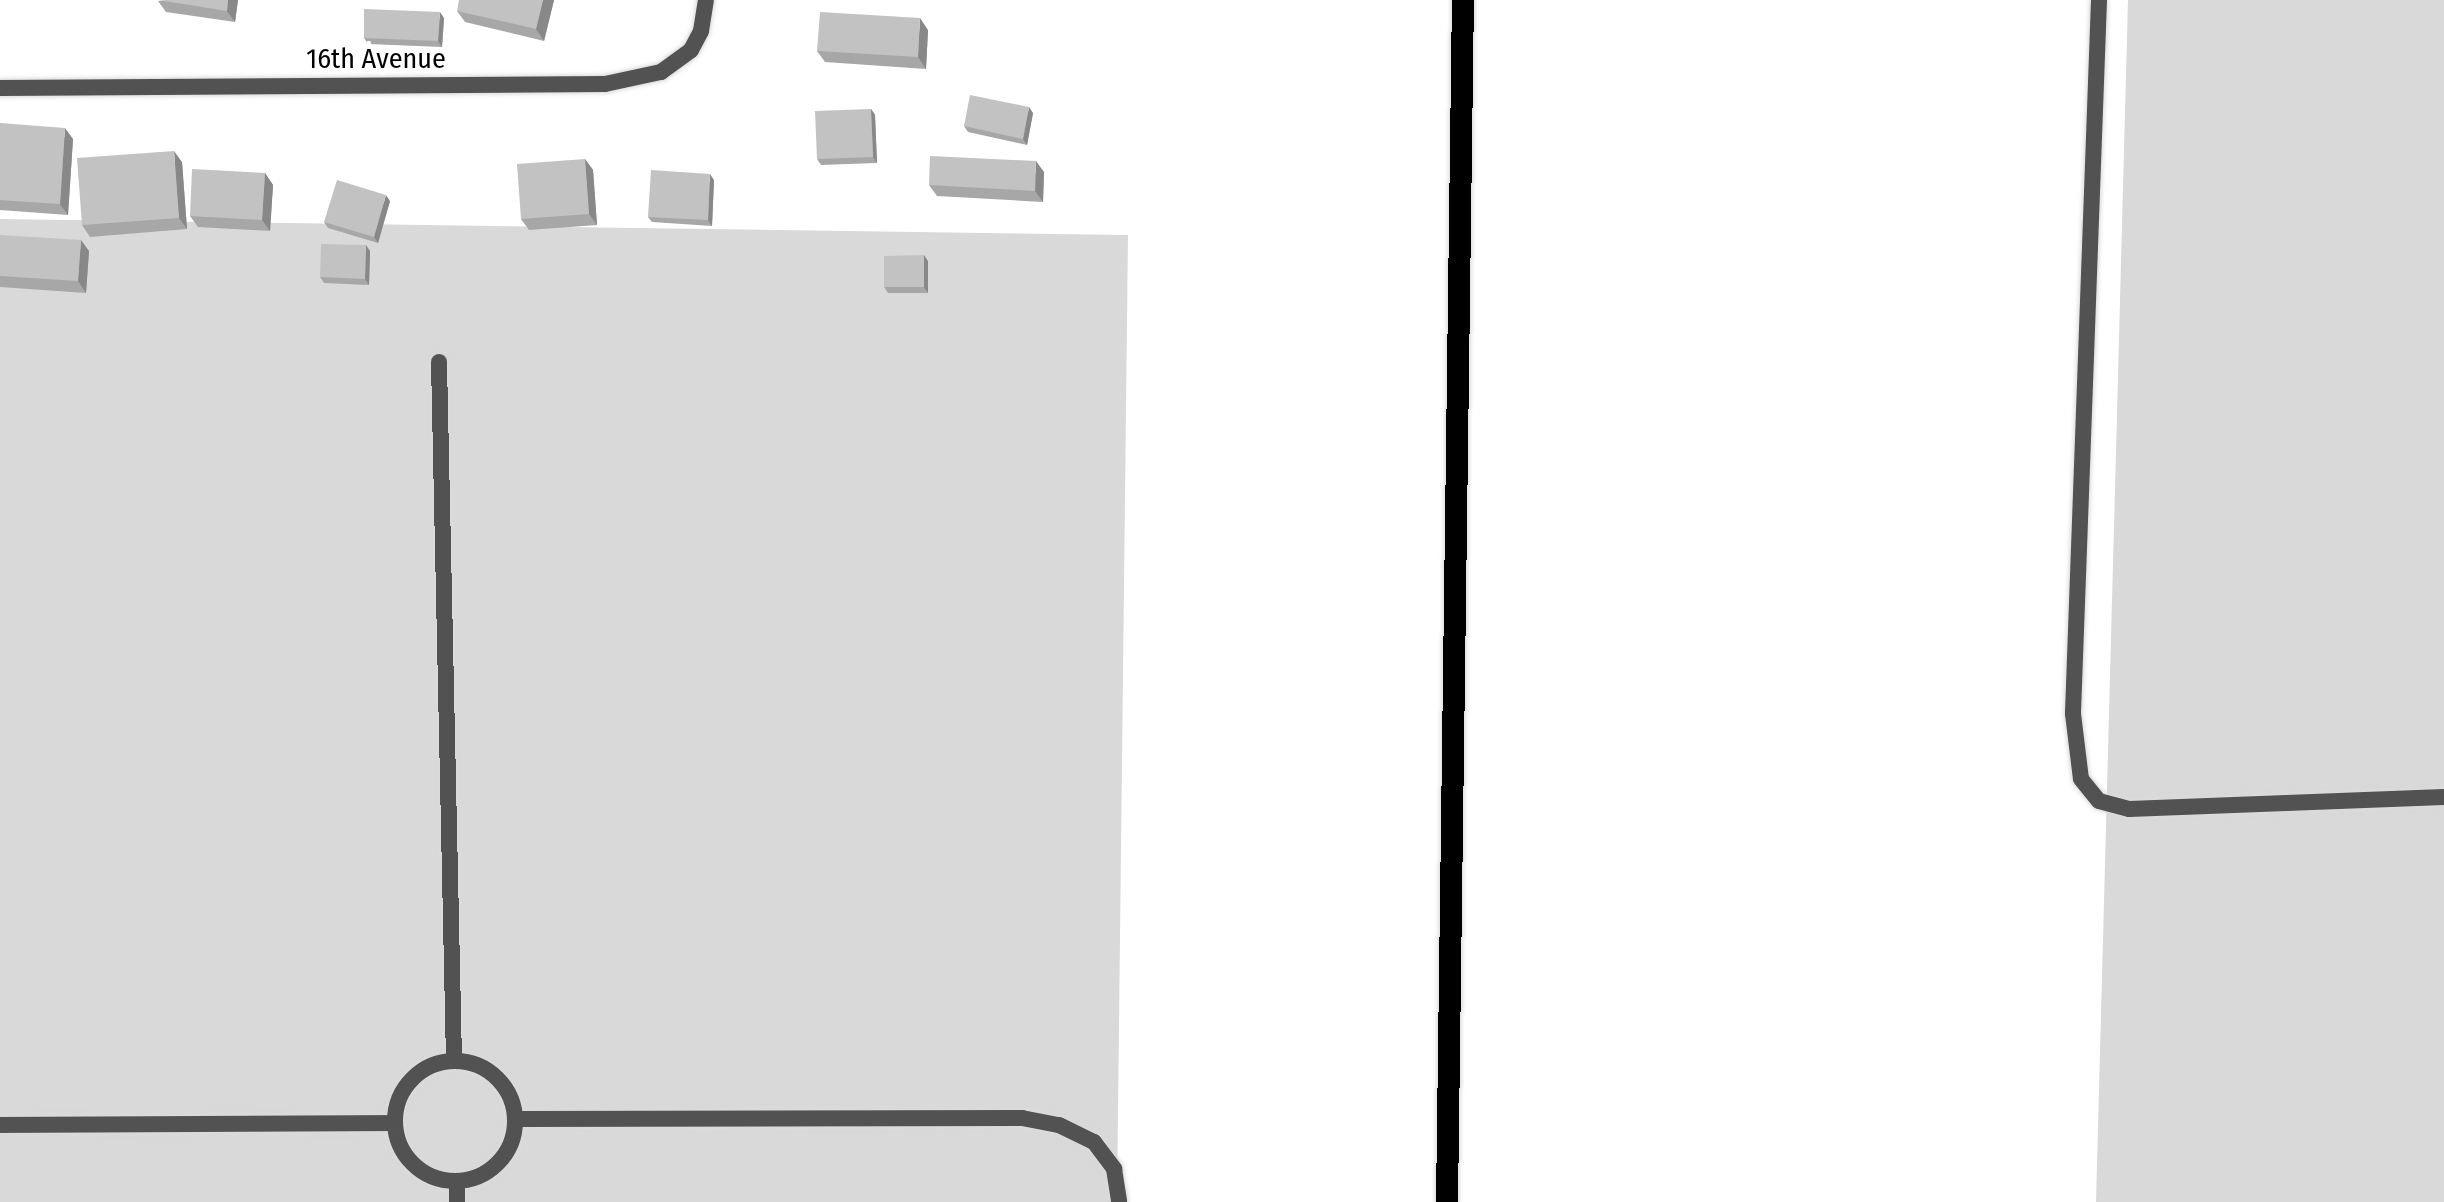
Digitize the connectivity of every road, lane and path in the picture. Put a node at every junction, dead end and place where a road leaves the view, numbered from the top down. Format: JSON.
{"nodes":[{"id":1,"x":706,"y":0,"type":"edge"},
{"id":2,"x":1463,"y":0,"type":"edge"},
{"id":3,"x":2099,"y":0,"type":"edge"},
{"id":4,"x":0,"y":88,"type":"edge"},
{"id":5,"x":439,"y":362,"type":"dead end"},
{"id":6,"x":2444,"y":797,"type":"edge"},
{"id":7,"x":454,"y":1060,"type":"junction"},
{"id":8,"x":517,"y":1119,"type":"junction"},
{"id":9,"x":394,"y":1123,"type":"junction"},
{"id":10,"x":0,"y":1125,"type":"edge"},
{"id":11,"x":457,"y":1182,"type":"junction"},
{"id":12,"x":457,"y":1202,"type":"edge"},
{"id":13,"x":1119,"y":1202,"type":"edge"},
{"id":14,"x":1447,"y":1202,"type":"edge"}],
"edges":[{"from":1,"to":4,"type":"street","name":"16th Avenue"},
{"from":2,"to":14,"type":"highway"},
{"from":3,"to":6,"type":"street"},
{"from":5,"to":7,"type":"street"},
{"from":7,"to":8,"type":"street"},
{"from":7,"to":9,"type":"street"},
{"from":8,"to":11,"type":"street"},
{"from":8,"to":13,"type":"street"},
{"from":9,"to":10,"type":"street"},
{"from":9,"to":11,"type":"street"},
{"from":11,"to":12,"type":"street"}]}
